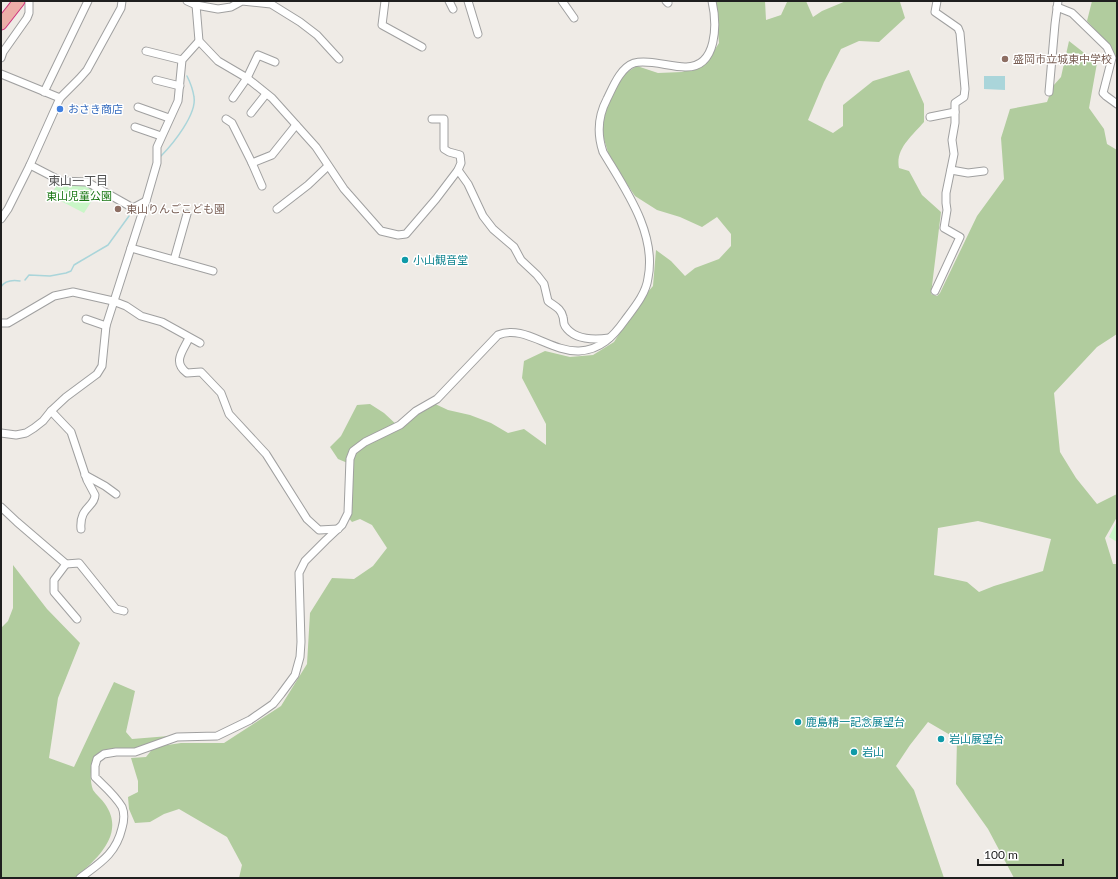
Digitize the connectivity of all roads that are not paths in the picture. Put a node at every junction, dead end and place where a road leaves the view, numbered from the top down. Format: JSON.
{"nodes":[{"id":1,"x":19,"y":1,"type":"edge"},
{"id":2,"x":29,"y":1,"type":"edge"},
{"id":3,"x":88,"y":1,"type":"edge"},
{"id":4,"x":122,"y":1,"type":"edge"},
{"id":5,"x":187,"y":1,"type":"edge"},
{"id":6,"x":385,"y":1,"type":"edge"},
{"id":7,"x":449,"y":1,"type":"edge"},
{"id":8,"x":468,"y":1,"type":"edge"},
{"id":9,"x":562,"y":1,"type":"edge"},
{"id":10,"x":712,"y":1,"type":"edge"},
{"id":11,"x":937,"y":1,"type":"edge"},
{"id":12,"x":1058,"y":4,"type":"edge"},
{"id":13,"x":196,"y":5,"type":"junction"},
{"id":14,"x":454,"y":9,"type":"dead end"},
{"id":15,"x":574,"y":18,"type":"dead end"},
{"id":16,"x":1,"y":24,"type":"edge"},
{"id":17,"x":478,"y":34,"type":"dead end"},
{"id":18,"x":199,"y":42,"type":"junction"},
{"id":19,"x":422,"y":47,"type":"dead end"},
{"id":20,"x":146,"y":51,"type":"dead end"},
{"id":21,"x":1,"y":58,"type":"edge"},
{"id":22,"x":339,"y":59,"type":"dead end"},
{"id":23,"x":182,"y":60,"type":"junction"},
{"id":24,"x":275,"y":62,"type":"dead end"},
{"id":25,"x":1,"y":74,"type":"edge"},
{"id":26,"x":247,"y":78,"type":"junction"},
{"id":27,"x":156,"y":80,"type":"dead end"},
{"id":28,"x":180,"y":86,"type":"junction"},
{"id":29,"x":44,"y":92,"type":"junction"},
{"id":30,"x":1049,"y":92,"type":"dead end"},
{"id":31,"x":266,"y":94,"type":"junction"},
{"id":32,"x":60,"y":98,"type":"junction"},
{"id":33,"x":233,"y":98,"type":"dead end"},
{"id":34,"x":1117,"y":104,"type":"edge"},
{"id":35,"x":138,"y":107,"type":"dead end"},
{"id":36,"x":955,"y":112,"type":"junction"},
{"id":37,"x":251,"y":113,"type":"dead end"},
{"id":38,"x":930,"y":117,"type":"dead end"},
{"id":39,"x":169,"y":118,"type":"junction"},
{"id":40,"x":226,"y":119,"type":"dead end"},
{"id":41,"x":432,"y":119,"type":"dead end"},
{"id":42,"x":296,"y":125,"type":"junction"},
{"id":43,"x":135,"y":127,"type":"dead end"},
{"id":44,"x":161,"y":136,"type":"junction"},
{"id":45,"x":252,"y":163,"type":"junction"},
{"id":46,"x":30,"y":165,"type":"junction"},
{"id":47,"x":328,"y":166,"type":"junction"},
{"id":48,"x":458,"y":170,"type":"junction"},
{"id":49,"x":951,"y":170,"type":"junction"},
{"id":50,"x":984,"y":171,"type":"dead end"},
{"id":51,"x":262,"y":186,"type":"dead end"},
{"id":52,"x":146,"y":201,"type":"junction"},
{"id":53,"x":277,"y":209,"type":"dead end"},
{"id":54,"x":187,"y":214,"type":"dead end"},
{"id":55,"x":1,"y":219,"type":"edge"},
{"id":56,"x":131,"y":248,"type":"junction"},
{"id":57,"x":174,"y":260,"type":"junction"},
{"id":58,"x":213,"y":271,"type":"dead end"},
{"id":59,"x":935,"y":291,"type":"dead end"},
{"id":60,"x":114,"y":301,"type":"junction"},
{"id":61,"x":86,"y":319,"type":"dead end"},
{"id":62,"x":1,"y":323,"type":"edge"},
{"id":63,"x":106,"y":326,"type":"junction"},
{"id":64,"x":190,"y":338,"type":"junction"},
{"id":65,"x":610,"y":338,"type":"junction"},
{"id":66,"x":200,"y":343,"type":"dead end"},
{"id":67,"x":52,"y":411,"type":"junction"},
{"id":68,"x":1,"y":433,"type":"edge"},
{"id":69,"x":85,"y":476,"type":"junction"},
{"id":70,"x":116,"y":494,"type":"dead end"},
{"id":71,"x":1,"y":507,"type":"edge"},
{"id":72,"x":81,"y":529,"type":"dead end"},
{"id":73,"x":338,"y":529,"type":"junction"},
{"id":74,"x":66,"y":564,"type":"junction"},
{"id":75,"x":124,"y":611,"type":"dead end"},
{"id":76,"x":77,"y":619,"type":"dead end"},
{"id":77,"x":80,"y":878,"type":"edge"}],
"edges":[{"from":1,"to":16,"type":"highway"},
{"from":2,"to":21,"type":"street"},
{"from":3,"to":29,"type":"street"},
{"from":4,"to":32,"type":"street"},
{"from":5,"to":13,"type":"street"},
{"from":6,"to":19,"type":"street"},
{"from":7,"to":14,"type":"street"},
{"from":8,"to":17,"type":"street"},
{"from":9,"to":15,"type":"street"},
{"from":10,"to":65,"type":"street"},
{"from":11,"to":36,"type":"street"},
{"from":12,"to":30,"type":"street"},
{"from":12,"to":34,"type":"street"},
{"from":13,"to":18,"type":"street"},
{"from":13,"to":22,"type":"street"},
{"from":18,"to":23,"type":"street"},
{"from":18,"to":26,"type":"street"},
{"from":20,"to":23,"type":"street"},
{"from":23,"to":28,"type":"street"},
{"from":24,"to":26,"type":"street"},
{"from":25,"to":29,"type":"street"},
{"from":26,"to":31,"type":"street"},
{"from":26,"to":33,"type":"street"},
{"from":27,"to":28,"type":"street"},
{"from":28,"to":39,"type":"street"},
{"from":29,"to":32,"type":"street"},
{"from":31,"to":37,"type":"street"},
{"from":31,"to":42,"type":"street"},
{"from":32,"to":46,"type":"street"},
{"from":35,"to":39,"type":"street"},
{"from":36,"to":38,"type":"street"},
{"from":36,"to":49,"type":"street"},
{"from":39,"to":44,"type":"street"},
{"from":40,"to":45,"type":"street"},
{"from":41,"to":48,"type":"street"},
{"from":42,"to":45,"type":"street"},
{"from":42,"to":47,"type":"street"},
{"from":43,"to":44,"type":"street"},
{"from":44,"to":52,"type":"street"},
{"from":45,"to":51,"type":"street"},
{"from":46,"to":52,"type":"street"},
{"from":46,"to":55,"type":"street"},
{"from":47,"to":48,"type":"street"},
{"from":47,"to":53,"type":"street"},
{"from":48,"to":65,"type":"street"},
{"from":49,"to":50,"type":"street"},
{"from":49,"to":59,"type":"street"},
{"from":52,"to":56,"type":"street"},
{"from":54,"to":57,"type":"street"},
{"from":56,"to":57,"type":"street"},
{"from":56,"to":60,"type":"street"},
{"from":57,"to":58,"type":"street"},
{"from":60,"to":62,"type":"street"},
{"from":60,"to":63,"type":"street"},
{"from":60,"to":64,"type":"street"},
{"from":61,"to":63,"type":"street"},
{"from":63,"to":67,"type":"street"},
{"from":64,"to":66,"type":"street"},
{"from":64,"to":73,"type":"street"},
{"from":65,"to":73,"type":"street"},
{"from":67,"to":68,"type":"street"},
{"from":67,"to":69,"type":"street"},
{"from":69,"to":70,"type":"street"},
{"from":69,"to":72,"type":"street"},
{"from":71,"to":74,"type":"street"},
{"from":73,"to":77,"type":"street"},
{"from":74,"to":75,"type":"street"},
{"from":74,"to":76,"type":"street"}]}
